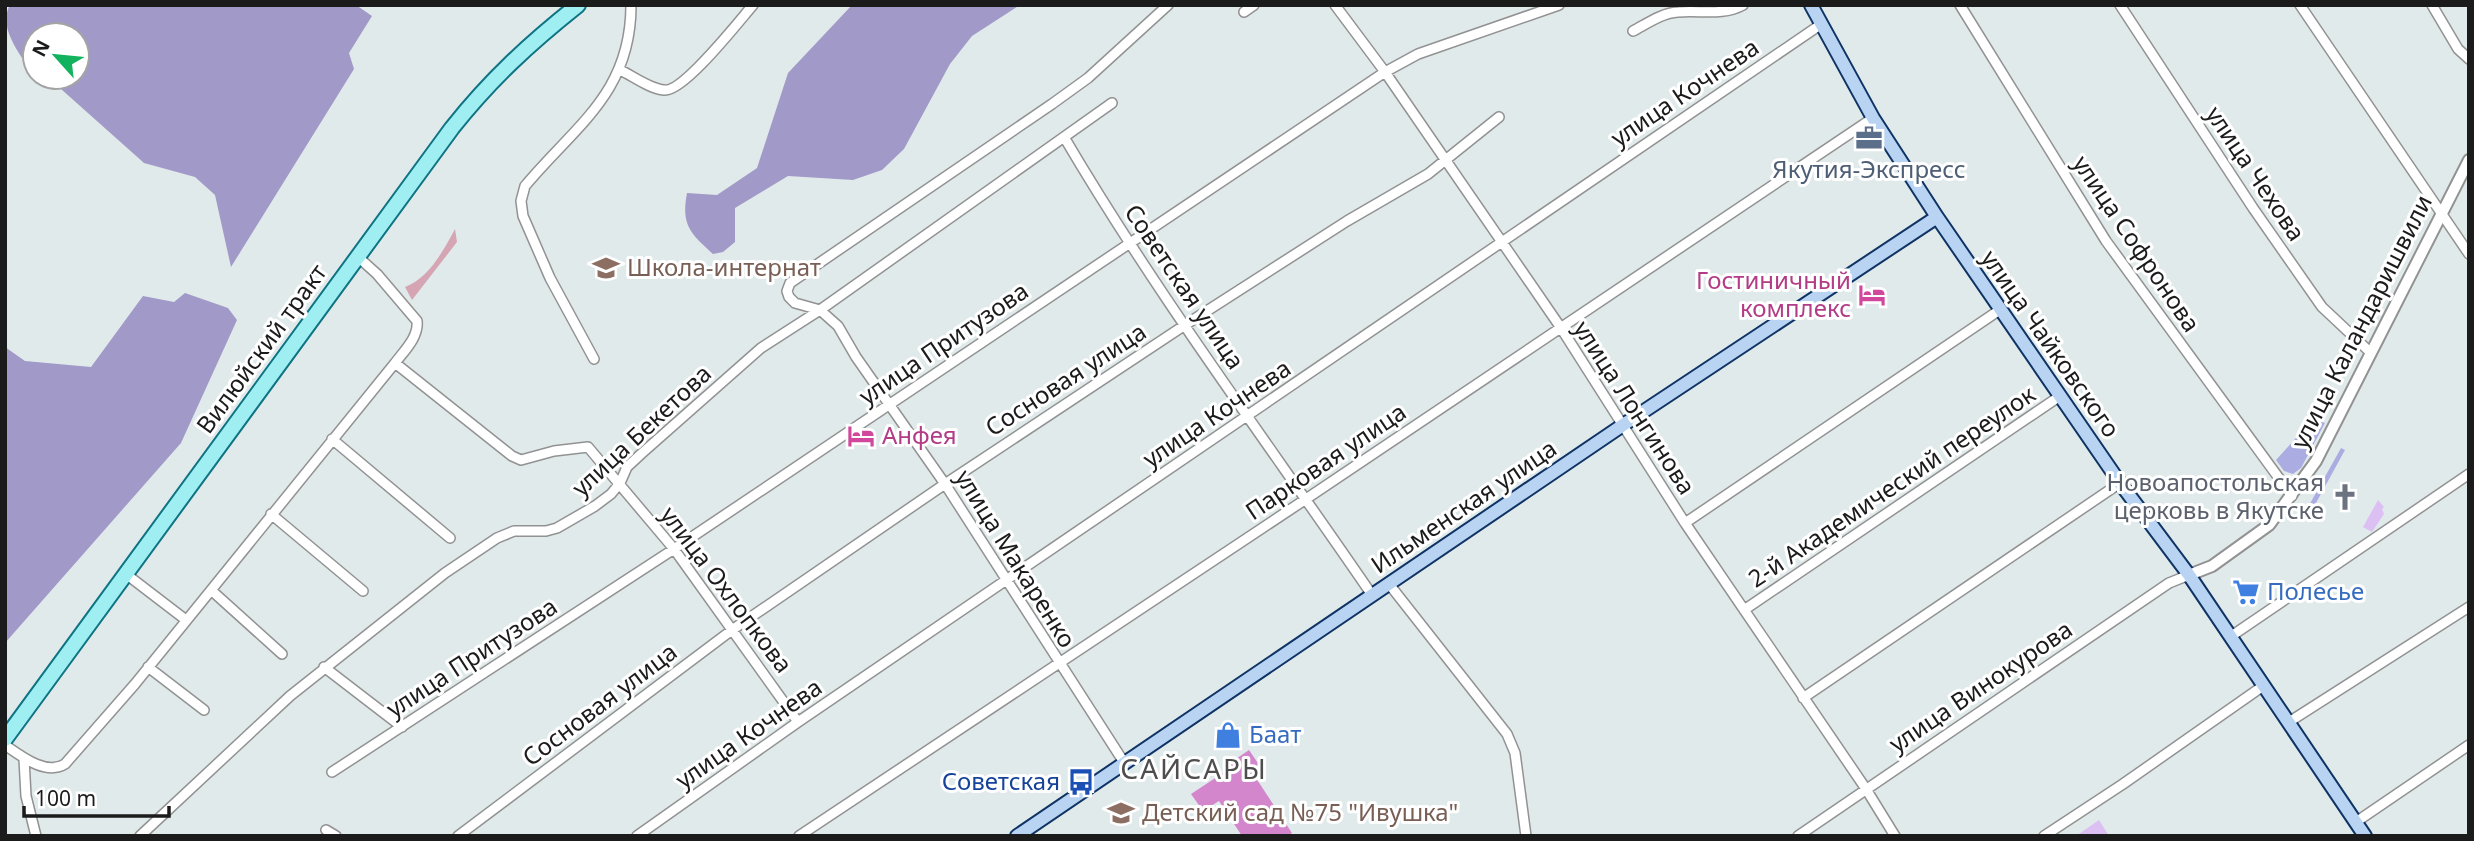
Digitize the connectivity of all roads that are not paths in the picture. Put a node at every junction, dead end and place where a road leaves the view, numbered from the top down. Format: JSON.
{"nodes":[{"id":1,"x":578,"y":5,"type":"edge"},
{"id":2,"x":631,"y":5,"type":"edge"},
{"id":3,"x":753,"y":5,"type":"edge"},
{"id":4,"x":1168,"y":5,"type":"edge"},
{"id":5,"x":1254,"y":5,"type":"edge"},
{"id":6,"x":1335,"y":5,"type":"edge"},
{"id":7,"x":1559,"y":5,"type":"edge"},
{"id":8,"x":1743,"y":5,"type":"edge"},
{"id":9,"x":1811,"y":5,"type":"edge"},
{"id":10,"x":1960,"y":5,"type":"edge"},
{"id":11,"x":2120,"y":5,"type":"edge"},
{"id":12,"x":2301,"y":5,"type":"edge"},
{"id":13,"x":2432,"y":5,"type":"edge"},
{"id":14,"x":1244,"y":12,"type":"dead end"},
{"id":15,"x":1820,"y":25,"type":"junction"},
{"id":16,"x":1633,"y":31,"type":"dead end"},
{"id":17,"x":2469,"y":59,"type":"edge"},
{"id":18,"x":620,"y":70,"type":"junction"},
{"id":19,"x":1385,"y":72,"type":"junction"},
{"id":20,"x":1112,"y":103,"type":"dead end"},
{"id":21,"x":1499,"y":117,"type":"dead end"},
{"id":22,"x":1873,"y":118,"type":"junction"},
{"id":23,"x":1064,"y":136,"type":"junction"},
{"id":24,"x":1445,"y":160,"type":"junction"},
{"id":25,"x":2469,"y":160,"type":"edge"},
{"id":26,"x":2441,"y":214,"type":"junction"},
{"id":27,"x":1937,"y":217,"type":"junction"},
{"id":28,"x":1130,"y":243,"type":"junction"},
{"id":29,"x":1501,"y":243,"type":"junction"},
{"id":30,"x":2469,"y":254,"type":"edge"},
{"id":31,"x":358,"y":257,"type":"junction"},
{"id":32,"x":2001,"y":309,"type":"junction"},
{"id":33,"x":820,"y":310,"type":"junction"},
{"id":34,"x":1185,"y":325,"type":"junction"},
{"id":35,"x":1561,"y":328,"type":"junction"},
{"id":36,"x":2371,"y":353,"type":"junction"},
{"id":37,"x":594,"y":359,"type":"dead end"},
{"id":38,"x":395,"y":363,"type":"junction"},
{"id":39,"x":2060,"y":396,"type":"junction"},
{"id":40,"x":889,"y":405,"type":"junction"},
{"id":41,"x":1249,"y":416,"type":"junction"},
{"id":42,"x":1623,"y":425,"type":"junction"},
{"id":43,"x":332,"y":439,"type":"junction"},
{"id":44,"x":2469,"y":474,"type":"edge"},
{"id":45,"x":620,"y":483,"type":"junction"},
{"id":46,"x":2120,"y":483,"type":"junction"},
{"id":47,"x":945,"y":484,"type":"junction"},
{"id":48,"x":2292,"y":496,"type":"junction"},
{"id":49,"x":1307,"y":499,"type":"junction"},
{"id":50,"x":271,"y":514,"type":"junction"},
{"id":51,"x":1685,"y":523,"type":"junction"},
{"id":52,"x":450,"y":538,"type":"dead end"},
{"id":53,"x":674,"y":549,"type":"junction"},
{"id":54,"x":126,"y":574,"type":"junction"},
{"id":55,"x":2189,"y":576,"type":"junction"},
{"id":56,"x":1006,"y":579,"type":"junction"},
{"id":57,"x":1389,"y":584,"type":"junction"},
{"id":58,"x":211,"y":590,"type":"junction"},
{"id":59,"x":363,"y":591,"type":"dead end"},
{"id":60,"x":1372,"y":595,"type":"junction"},
{"id":61,"x":2469,"y":607,"type":"edge"},
{"id":62,"x":1744,"y":610,"type":"junction"},
{"id":63,"x":186,"y":620,"type":"junction"},
{"id":64,"x":732,"y":630,"type":"junction"},
{"id":65,"x":2230,"y":637,"type":"junction"},
{"id":66,"x":282,"y":654,"type":"dead end"},
{"id":67,"x":1058,"y":663,"type":"junction"},
{"id":68,"x":148,"y":667,"type":"junction"},
{"id":69,"x":324,"y":667,"type":"junction"},
{"id":70,"x":2263,"y":685,"type":"junction"},
{"id":71,"x":1803,"y":698,"type":"junction"},
{"id":72,"x":204,"y":710,"type":"dead end"},
{"id":73,"x":798,"y":722,"type":"junction"},
{"id":74,"x":2289,"y":722,"type":"junction"},
{"id":75,"x":402,"y":727,"type":"junction"},
{"id":76,"x":5,"y":739,"type":"edge"},
{"id":77,"x":5,"y":745,"type":"edge"},
{"id":78,"x":2469,"y":746,"type":"edge"},
{"id":79,"x":24,"y":759,"type":"junction"},
{"id":80,"x":1125,"y":764,"type":"junction"},
{"id":81,"x":332,"y":772,"type":"dead end"},
{"id":82,"x":1866,"y":789,"type":"junction"},
{"id":83,"x":2356,"y":822,"type":"junction"},
{"id":84,"x":327,"y":830,"type":"dead end"},
{"id":85,"x":36,"y":836,"type":"edge"},
{"id":86,"x":140,"y":836,"type":"edge"},
{"id":87,"x":337,"y":836,"type":"edge"},
{"id":88,"x":458,"y":836,"type":"edge"},
{"id":89,"x":638,"y":836,"type":"edge"},
{"id":90,"x":799,"y":836,"type":"edge"},
{"id":91,"x":1017,"y":836,"type":"edge"},
{"id":92,"x":1526,"y":836,"type":"edge"},
{"id":93,"x":1798,"y":836,"type":"edge"},
{"id":94,"x":1895,"y":836,"type":"edge"},
{"id":95,"x":2044,"y":836,"type":"edge"},
{"id":96,"x":2365,"y":836,"type":"edge"}],
"edges":[{"from":1,"to":31,"type":"main road","name":"Вилюйский тракт"},
{"from":2,"to":18,"type":"street"},
{"from":3,"to":18,"type":"street"},
{"from":4,"to":33,"type":"street"},
{"from":5,"to":14,"type":"street"},
{"from":6,"to":19,"type":"street","name":"улица Лонгинова"},
{"from":7,"to":19,"type":"street","name":"улица Притузова"},
{"from":8,"to":16,"type":"street"},
{"from":9,"to":15,"type":"main road","name":"улица Чайковского"},
{"from":10,"to":48,"type":"street","name":"улица Софронова"},
{"from":11,"to":36,"type":"street","name":"улица Чехова"},
{"from":12,"to":26,"type":"street"},
{"from":13,"to":17,"type":"street"},
{"from":15,"to":22,"type":"main road","name":"улица Чайковского"},
{"from":15,"to":29,"type":"street","name":"улица Кочнева"},
{"from":18,"to":37,"type":"street"},
{"from":19,"to":24,"type":"street","name":"улица Лонгинова"},
{"from":19,"to":28,"type":"street","name":"улица Притузова"},
{"from":20,"to":23,"type":"street","name":"улица Бекетова"},
{"from":21,"to":24,"type":"street","name":"Сосновая улица"},
{"from":22,"to":27,"type":"main road","name":"улица Чайковского"},
{"from":22,"to":35,"type":"street","name":"Парковая улица"},
{"from":23,"to":28,"type":"street","name":"Советская улица"},
{"from":23,"to":33,"type":"street","name":"улица Бекетова"},
{"from":24,"to":29,"type":"street","name":"улица Лонгинова"},
{"from":24,"to":34,"type":"street","name":"Сосновая улица"},
{"from":25,"to":26,"type":"street","name":"улица Каландаришвили"},
{"from":26,"to":30,"type":"street"},
{"from":26,"to":36,"type":"street","name":"улица Каландаришвили"},
{"from":27,"to":32,"type":"main road","name":"улица Чайковского"},
{"from":27,"to":42,"type":"main road","name":"Ильменская улица"},
{"from":28,"to":34,"type":"street","name":"Советская улица"},
{"from":28,"to":40,"type":"street","name":"улица Притузова"},
{"from":29,"to":35,"type":"street","name":"улица Лонгинова"},
{"from":29,"to":41,"type":"street","name":"улица Кочнева"},
{"from":31,"to":38,"type":"street"},
{"from":31,"to":54,"type":"main road","name":"Вилюйский тракт"},
{"from":32,"to":39,"type":"main road","name":"улица Чайковского"},
{"from":32,"to":51,"type":"street"},
{"from":33,"to":40,"type":"street","name":"улица Макаренко"},
{"from":33,"to":45,"type":"street","name":"улица Бекетова"},
{"from":34,"to":41,"type":"street","name":"Советская улица"},
{"from":34,"to":47,"type":"street","name":"Сосновая улица"},
{"from":35,"to":42,"type":"street","name":"улица Лонгинова"},
{"from":35,"to":49,"type":"street","name":"Парковая улица"},
{"from":36,"to":48,"type":"street","name":"улица Каландаришвили"},
{"from":38,"to":43,"type":"street"},
{"from":38,"to":45,"type":"street","name":"улица Охлопкова"},
{"from":39,"to":46,"type":"main road","name":"улица Чайковского"},
{"from":39,"to":62,"type":"street","name":"2-й Академический переулок"},
{"from":40,"to":47,"type":"street","name":"улица Макаренко"},
{"from":40,"to":53,"type":"street","name":"улица Притузова"},
{"from":41,"to":49,"type":"street","name":"Советская улица"},
{"from":41,"to":56,"type":"street","name":"улица Кочнева"},
{"from":42,"to":51,"type":"street","name":"улица Лонгинова"},
{"from":42,"to":57,"type":"main road","name":"Ильменская улица"},
{"from":43,"to":50,"type":"street"},
{"from":43,"to":52,"type":"street"},
{"from":44,"to":65,"type":"street"},
{"from":45,"to":53,"type":"street","name":"улица Охлопкова"},
{"from":45,"to":69,"type":"street","name":"улица Бекетова"},
{"from":46,"to":55,"type":"main road","name":"улица Чайковского"},
{"from":46,"to":71,"type":"street"},
{"from":47,"to":56,"type":"street","name":"улица Макаренко"},
{"from":47,"to":64,"type":"street","name":"Сосновая улица"},
{"from":48,"to":55,"type":"street","name":"улица Каландаришвили"},
{"from":49,"to":60,"type":"street","name":"Советская улица"},
{"from":49,"to":67,"type":"street","name":"Парковая улица"},
{"from":50,"to":58,"type":"street"},
{"from":50,"to":59,"type":"street"},
{"from":51,"to":62,"type":"street","name":"улица Лонгинова"},
{"from":53,"to":64,"type":"street","name":"улица Охлопкова"},
{"from":53,"to":75,"type":"street","name":"улица Притузова"},
{"from":54,"to":63,"type":"street"},
{"from":54,"to":76,"type":"main road","name":"Вилюйский тракт"},
{"from":55,"to":65,"type":"main road","name":"улица Чайковского"},
{"from":55,"to":82,"type":"street","name":"улица Винокурова"},
{"from":56,"to":67,"type":"street","name":"улица Макаренко"},
{"from":56,"to":73,"type":"street","name":"улица Кочнева"},
{"from":57,"to":60,"type":"main road","name":"Ильменская улица"},
{"from":57,"to":92,"type":"street"},
{"from":58,"to":63,"type":"street"},
{"from":58,"to":66,"type":"street"},
{"from":60,"to":80,"type":"main road","name":"Ильменская улица"},
{"from":61,"to":74,"type":"street"},
{"from":62,"to":71,"type":"street","name":"улица Лонгинова"},
{"from":63,"to":68,"type":"street"},
{"from":64,"to":73,"type":"street","name":"улица Охлопкова"},
{"from":64,"to":88,"type":"street","name":"Сосновая улица"},
{"from":65,"to":70,"type":"main road","name":"улица Чайковского"},
{"from":67,"to":80,"type":"street","name":"улица Макаренко"},
{"from":67,"to":90,"type":"street","name":"Парковая улица"},
{"from":68,"to":72,"type":"street"},
{"from":68,"to":79,"type":"street"},
{"from":69,"to":75,"type":"street"},
{"from":69,"to":86,"type":"street","name":"улица Бекетова"},
{"from":70,"to":74,"type":"main road","name":"улица Чайковского"},
{"from":70,"to":95,"type":"street"},
{"from":71,"to":82,"type":"street","name":"улица Лонгинова"},
{"from":73,"to":89,"type":"street","name":"улица Кочнева"},
{"from":74,"to":83,"type":"main road","name":"улица Чайковского"},
{"from":75,"to":81,"type":"street","name":"улица Притузова"},
{"from":77,"to":79,"type":"street"},
{"from":78,"to":83,"type":"street"},
{"from":79,"to":85,"type":"street"},
{"from":80,"to":91,"type":"main road","name":"Ильменская улица"},
{"from":82,"to":93,"type":"street","name":"улица Винокурова"},
{"from":82,"to":94,"type":"street","name":"улица Лонгинова"},
{"from":83,"to":96,"type":"main road","name":"улица Чайковского"},
{"from":84,"to":87,"type":"street"}]}
